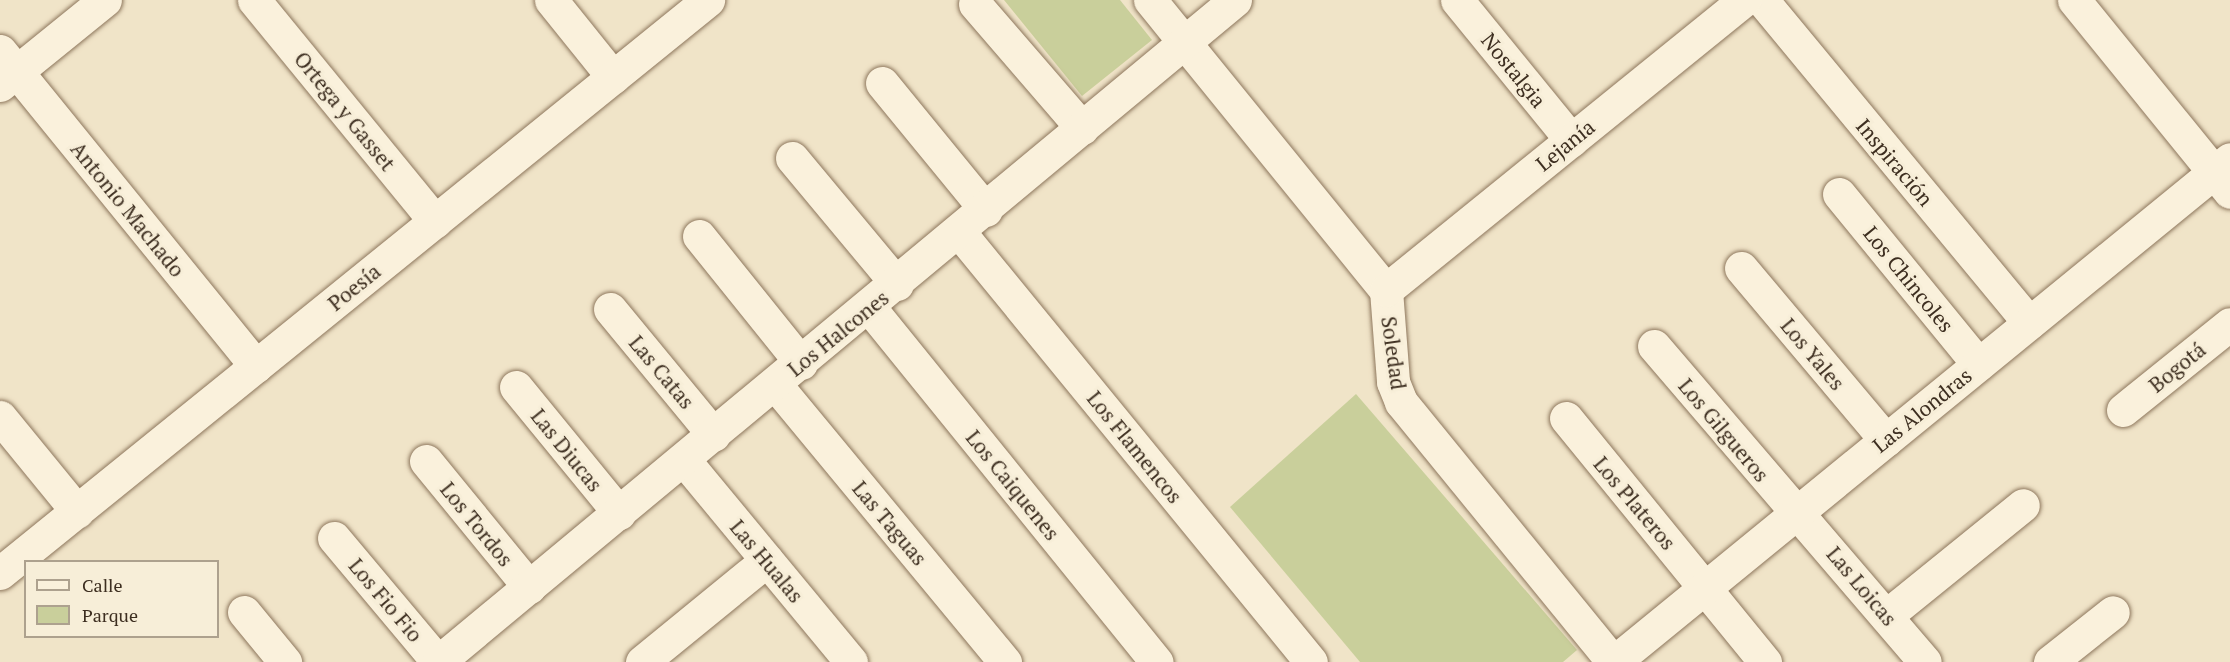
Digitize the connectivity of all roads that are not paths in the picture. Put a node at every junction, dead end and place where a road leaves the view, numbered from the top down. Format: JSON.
{"nodes":[{"id":1,"x":105,"y":0,"type":"edge"},
{"id":2,"x":254,"y":0,"type":"edge"},
{"id":3,"x":550,"y":0,"type":"edge"},
{"id":4,"x":708,"y":0,"type":"edge"},
{"id":5,"x":1150,"y":0,"type":"edge"},
{"id":6,"x":1235,"y":0,"type":"edge"},
{"id":7,"x":1457,"y":0,"type":"edge"},
{"id":8,"x":1744,"y":0,"type":"edge"},
{"id":9,"x":1762,"y":0,"type":"edge"},
{"id":10,"x":2074,"y":0,"type":"edge"},
{"id":11,"x":975,"y":4,"type":"dead end"},
{"id":12,"x":1184,"y":41,"type":"junction"},
{"id":13,"x":6,"y":70,"type":"edge"},
{"id":14,"x":613,"y":77,"type":"junction"},
{"id":15,"x":882,"y":83,"type":"dead end"},
{"id":16,"x":1082,"y":128,"type":"junction"},
{"id":17,"x":1571,"y":140,"type":"junction"},
{"id":18,"x":792,"y":158,"type":"dead end"},
{"id":19,"x":2225,"y":174,"type":"edge"},
{"id":20,"x":1839,"y":194,"type":"dead end"},
{"id":21,"x":986,"y":210,"type":"junction"},
{"id":22,"x":435,"y":221,"type":"junction"},
{"id":23,"x":960,"y":233,"type":"junction"},
{"id":24,"x":699,"y":236,"type":"dead end"},
{"id":25,"x":1741,"y":268,"type":"dead end"},
{"id":26,"x":897,"y":284,"type":"junction"},
{"id":27,"x":1386,"y":290,"type":"junction"},
{"id":28,"x":869,"y":307,"type":"junction"},
{"id":29,"x":610,"y":309,"type":"dead end"},
{"id":30,"x":2029,"y":323,"type":"junction"},
{"id":31,"x":2230,"y":324,"type":"edge"},
{"id":32,"x":1654,"y":346,"type":"dead end"},
{"id":33,"x":801,"y":363,"type":"junction"},
{"id":34,"x":1978,"y":364,"type":"junction"},
{"id":35,"x":256,"y":366,"type":"junction"},
{"id":36,"x":775,"y":384,"type":"junction"},
{"id":37,"x":516,"y":387,"type":"dead end"},
{"id":38,"x":2123,"y":410,"type":"dead end"},
{"id":39,"x":0,"y":417,"type":"edge"},
{"id":40,"x":1566,"y":418,"type":"dead end"},
{"id":41,"x":714,"y":435,"type":"junction"},
{"id":42,"x":1886,"y":440,"type":"junction"},
{"id":43,"x":684,"y":460,"type":"junction"},
{"id":44,"x":426,"y":462,"type":"dead end"},
{"id":45,"x":2023,"y":505,"type":"dead end"},
{"id":46,"x":77,"y":511,"type":"junction"},
{"id":47,"x":1799,"y":511,"type":"junction"},
{"id":48,"x":619,"y":513,"type":"junction"},
{"id":49,"x":334,"y":538,"type":"dead end"},
{"id":50,"x":767,"y":560,"type":"junction"},
{"id":51,"x":0,"y":573,"type":"edge"},
{"id":52,"x":529,"y":587,"type":"junction"},
{"id":53,"x":1705,"y":587,"type":"junction"},
{"id":54,"x":244,"y":612,"type":"dead end"},
{"id":55,"x":2113,"y":612,"type":"dead end"},
{"id":56,"x":1886,"y":616,"type":"junction"},
{"id":57,"x":841,"y":658,"type":"edge"},
{"id":58,"x":285,"y":662,"type":"edge"},
{"id":59,"x":438,"y":662,"type":"edge"},
{"id":60,"x":642,"y":662,"type":"edge"},
{"id":61,"x":1005,"y":662,"type":"edge"},
{"id":62,"x":1156,"y":662,"type":"edge"},
{"id":63,"x":1311,"y":662,"type":"edge"},
{"id":64,"x":1613,"y":662,"type":"edge"},
{"id":65,"x":1766,"y":662,"type":"edge"},
{"id":66,"x":1925,"y":662,"type":"edge"},
{"id":67,"x":2050,"y":662,"type":"edge"}],
"edges":[{"from":1,"to":13,"type":"street"},
{"from":2,"to":22,"type":"street","name":"Ortega y Gasset"},
{"from":3,"to":14,"type":"street"},
{"from":4,"to":14,"type":"street","name":"Poesía"},
{"from":5,"to":12,"type":"street","name":"Soledad"},
{"from":6,"to":12,"type":"street","name":"Los Halcones"},
{"from":7,"to":17,"type":"street","name":"Nostalgia"},
{"from":8,"to":17,"type":"street","name":"Lejanía"},
{"from":9,"to":30,"type":"street","name":"Inspiración"},
{"from":10,"to":19,"type":"street"},
{"from":11,"to":16,"type":"street"},
{"from":12,"to":16,"type":"street","name":"Los Halcones"},
{"from":12,"to":27,"type":"street","name":"Soledad"},
{"from":13,"to":35,"type":"street","name":"Antonio Machado"},
{"from":14,"to":22,"type":"street","name":"Poesía"},
{"from":15,"to":21,"type":"street"},
{"from":16,"to":21,"type":"street","name":"Los Halcones"},
{"from":17,"to":27,"type":"street","name":"Lejanía"},
{"from":18,"to":26,"type":"street"},
{"from":19,"to":30,"type":"street","name":"Las Alondras"},
{"from":20,"to":34,"type":"street","name":"Los Chincoles"},
{"from":21,"to":23,"type":"street","name":"Los Halcones"},
{"from":22,"to":35,"type":"street","name":"Poesía"},
{"from":23,"to":26,"type":"street","name":"Los Halcones"},
{"from":23,"to":63,"type":"street","name":"Los Flamencos"},
{"from":24,"to":33,"type":"street"},
{"from":25,"to":42,"type":"street","name":"Los Yales"},
{"from":26,"to":28,"type":"street","name":"Los Halcones"},
{"from":27,"to":64,"type":"street","name":"Soledad"},
{"from":28,"to":33,"type":"street","name":"Los Halcones"},
{"from":28,"to":62,"type":"street","name":"Los Caiquenes"},
{"from":29,"to":41,"type":"street","name":"Las Catas"},
{"from":30,"to":34,"type":"street","name":"Las Alondras"},
{"from":31,"to":38,"type":"street","name":"Bogotá"},
{"from":32,"to":47,"type":"street","name":"Los Gilgueros"},
{"from":33,"to":36,"type":"street","name":"Los Halcones"},
{"from":34,"to":42,"type":"street","name":"Las Alondras"},
{"from":35,"to":46,"type":"street","name":"Poesía"},
{"from":36,"to":41,"type":"street","name":"Los Halcones"},
{"from":36,"to":61,"type":"street","name":"Las Taguas"},
{"from":37,"to":48,"type":"street","name":"Las Diucas"},
{"from":39,"to":46,"type":"street"},
{"from":40,"to":53,"type":"street","name":"Los Plateros"},
{"from":41,"to":43,"type":"street","name":"Los Halcones"},
{"from":42,"to":47,"type":"street","name":"Las Alondras"},
{"from":43,"to":48,"type":"street","name":"Los Halcones"},
{"from":43,"to":50,"type":"street","name":"Las Hualas"},
{"from":44,"to":52,"type":"street","name":"Los Tordos"},
{"from":45,"to":56,"type":"street"},
{"from":46,"to":51,"type":"street","name":"Poesía"},
{"from":47,"to":53,"type":"street","name":"Las Alondras"},
{"from":47,"to":56,"type":"street","name":"Las Loicas"},
{"from":48,"to":52,"type":"street","name":"Los Halcones"},
{"from":49,"to":59,"type":"street","name":"Los Fio Fio"},
{"from":50,"to":57,"type":"street","name":"Las Hualas"},
{"from":50,"to":60,"type":"street"},
{"from":52,"to":59,"type":"street","name":"Los Halcones"},
{"from":53,"to":64,"type":"street","name":"Las Alondras"},
{"from":53,"to":65,"type":"street","name":"Los Plateros"},
{"from":54,"to":58,"type":"street"},
{"from":55,"to":67,"type":"street"},
{"from":56,"to":66,"type":"street","name":"Las Loicas"}]}
